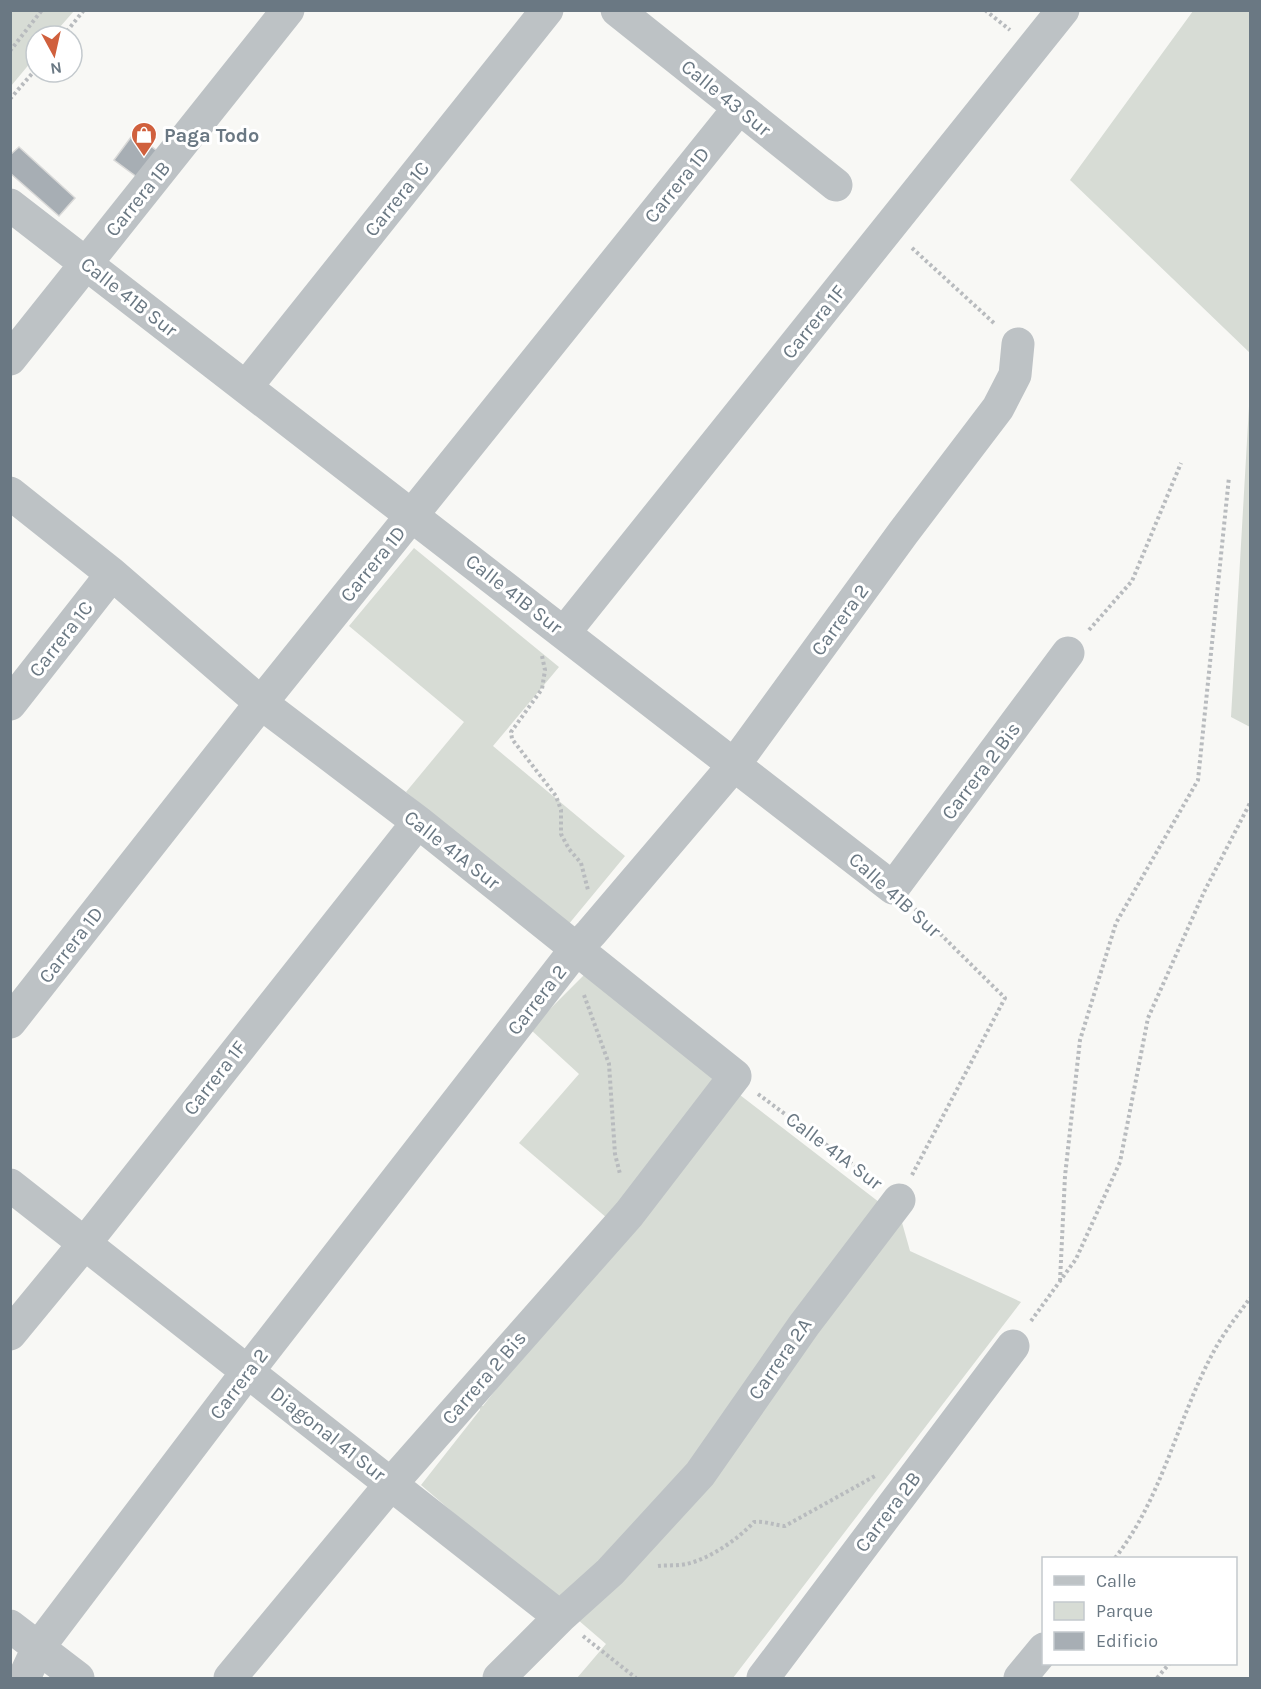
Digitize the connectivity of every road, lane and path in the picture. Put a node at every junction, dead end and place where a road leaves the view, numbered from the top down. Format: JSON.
{"nodes":[{"id":1,"x":42,"y":10,"type":"edge"},
{"id":2,"x":84,"y":10,"type":"edge"},
{"id":3,"x":288,"y":10,"type":"edge"},
{"id":4,"x":547,"y":10,"type":"edge"},
{"id":5,"x":616,"y":10,"type":"edge"},
{"id":6,"x":1063,"y":10,"type":"edge"},
{"id":7,"x":73,"y":24,"type":"edge"},
{"id":8,"x":10,"y":51,"type":"edge"},
{"id":9,"x":24,"y":83,"type":"edge"},
{"id":10,"x":10,"y":99,"type":"edge"},
{"id":11,"x":739,"y":108,"type":"junction"},
{"id":12,"x":836,"y":185,"type":"dead end"},
{"id":13,"x":10,"y":205,"type":"edge"},
{"id":14,"x":889,"y":228,"type":"junction"},
{"id":15,"x":86,"y":264,"type":"junction"},
{"id":16,"x":1018,"y":344,"type":"joint"},
{"id":17,"x":10,"y":359,"type":"edge"},
{"id":18,"x":246,"y":387,"type":"junction"},
{"id":19,"x":1181,"y":463,"type":"dead end"},
{"id":20,"x":1229,"y":477,"type":"dead end"},
{"id":21,"x":10,"y":493,"type":"edge"},
{"id":22,"x":412,"y":516,"type":"junction"},
{"id":23,"x":112,"y":574,"type":"junction"},
{"id":24,"x":551,"y":642,"type":"junction"},
{"id":25,"x":1068,"y":653,"type":"joint"},
{"id":26,"x":261,"y":703,"type":"junction"},
{"id":27,"x":10,"y":704,"type":"edge"},
{"id":28,"x":734,"y":765,"type":"junction"},
{"id":29,"x":1251,"y":803,"type":"edge"},
{"id":30,"x":418,"y":822,"type":"junction"},
{"id":31,"x":893,"y":888,"type":"junction"},
{"id":32,"x":579,"y":946,"type":"junction"},
{"id":33,"x":10,"y":1022,"type":"edge"},
{"id":34,"x":735,"y":1076,"type":"junction"},
{"id":35,"x":10,"y":1185,"type":"edge"},
{"id":36,"x":899,"y":1200,"type":"junction"},
{"id":37,"x":628,"y":1214,"type":"junction"},
{"id":38,"x":85,"y":1243,"type":"junction"},
{"id":39,"x":1060,"y":1281,"type":"junction"},
{"id":40,"x":1251,"y":1298,"type":"edge"},
{"id":41,"x":10,"y":1334,"type":"edge"},
{"id":42,"x":1012,"y":1346,"type":"joint"},
{"id":43,"x":248,"y":1371,"type":"junction"},
{"id":44,"x":922,"y":1467,"type":"junction"},
{"id":45,"x":391,"y":1484,"type":"junction"},
{"id":46,"x":1116,"y":1557,"type":"edge"},
{"id":47,"x":610,"y":1572,"type":"junction"},
{"id":48,"x":560,"y":1617,"type":"junction"},
{"id":49,"x":10,"y":1626,"type":"edge"},
{"id":50,"x":38,"y":1648,"type":"junction"},
{"id":51,"x":1042,"y":1651,"type":"edge"},
{"id":52,"x":1168,"y":1665,"type":"edge"},
{"id":53,"x":24,"y":1678,"type":"edge"},
{"id":54,"x":78,"y":1678,"type":"edge"},
{"id":55,"x":230,"y":1678,"type":"edge"},
{"id":56,"x":499,"y":1678,"type":"edge"},
{"id":57,"x":636,"y":1678,"type":"edge"},
{"id":58,"x":763,"y":1678,"type":"edge"},
{"id":59,"x":1020,"y":1678,"type":"edge"},
{"id":60,"x":1157,"y":1678,"type":"edge"}],
"edges":[{"from":1,"to":8,"type":"path"},
{"from":2,"to":7,"type":"path"},
{"from":3,"to":15,"type":"street","name":"Carrera 1B"},
{"from":4,"to":18,"type":"street","name":"Carrera 1C"},
{"from":5,"to":11,"type":"street","name":"Calle 43 Sur"},
{"from":6,"to":14,"type":"street","name":"Carrera 1F"},
{"from":9,"to":10,"type":"path"},
{"from":11,"to":12,"type":"street","name":"Calle 43 Sur"},
{"from":11,"to":22,"type":"street","name":"Carrera 1D"},
{"from":13,"to":15,"type":"street","name":"Calle 41B Sur"},
{"from":14,"to":16,"type":"path"},
{"from":14,"to":24,"type":"street","name":"Carrera 1F"},
{"from":15,"to":17,"type":"street","name":"Carrera 1B"},
{"from":15,"to":18,"type":"street","name":"Calle 41B Sur"},
{"from":16,"to":28,"type":"street","name":"Carrera 2"},
{"from":18,"to":22,"type":"street","name":"Calle 41B Sur"},
{"from":19,"to":25,"type":"path"},
{"from":20,"to":39,"type":"path"},
{"from":21,"to":23,"type":"street","name":"Calle 41A Sur"},
{"from":22,"to":24,"type":"street","name":"Calle 41B Sur"},
{"from":22,"to":26,"type":"street","name":"Carrera 1D"},
{"from":23,"to":26,"type":"street","name":"Calle 41A Sur"},
{"from":23,"to":27,"type":"street","name":"Carrera 1C"},
{"from":24,"to":28,"type":"street","name":"Calle 41B Sur"},
{"from":24,"to":32,"type":"path"},
{"from":25,"to":31,"type":"street","name":"Carrera 2 Bis"},
{"from":26,"to":30,"type":"street","name":"Calle 41A Sur"},
{"from":26,"to":33,"type":"street","name":"Carrera 1D"},
{"from":28,"to":31,"type":"street","name":"Calle 41B Sur"},
{"from":28,"to":32,"type":"street","name":"Carrera 2"},
{"from":29,"to":39,"type":"path"},
{"from":30,"to":32,"type":"street","name":"Calle 41A Sur"},
{"from":30,"to":38,"type":"street","name":"Carrera 1F"},
{"from":31,"to":36,"type":"path","name":"Calle 41B Sur"},
{"from":32,"to":34,"type":"street","name":"Calle 41A Sur"},
{"from":32,"to":37,"type":"path"},
{"from":32,"to":43,"type":"street","name":"Carrera 2"},
{"from":34,"to":36,"type":"path","name":"Calle 41A Sur"},
{"from":34,"to":37,"type":"street","name":"Carrera 2 Bis"},
{"from":35,"to":38,"type":"street","name":"Diagonal 41 Sur"},
{"from":36,"to":47,"type":"street","name":"Carrera 2A"},
{"from":37,"to":45,"type":"street","name":"Carrera 2 Bis"},
{"from":38,"to":41,"type":"street","name":"Carrera 1F"},
{"from":38,"to":43,"type":"street","name":"Diagonal 41 Sur"},
{"from":39,"to":42,"type":"path"},
{"from":40,"to":46,"type":"path"},
{"from":42,"to":44,"type":"street","name":"Carrera 2B"},
{"from":43,"to":45,"type":"street","name":"Diagonal 41 Sur"},
{"from":43,"to":50,"type":"street","name":"Carrera 2"},
{"from":44,"to":47,"type":"path"},
{"from":44,"to":58,"type":"street","name":"Carrera 2B"},
{"from":45,"to":48,"type":"street","name":"Diagonal 41 Sur"},
{"from":45,"to":55,"type":"street","name":"Carrera 2 Bis"},
{"from":47,"to":48,"type":"street","name":"Carrera 2A"},
{"from":48,"to":56,"type":"street","name":"Carrera 2A"},
{"from":48,"to":57,"type":"path"},
{"from":49,"to":50,"type":"street"},
{"from":50,"to":53,"type":"street","name":"Carrera 2"},
{"from":50,"to":54,"type":"street"},
{"from":51,"to":59,"type":"street"},
{"from":52,"to":60,"type":"path"}]}
